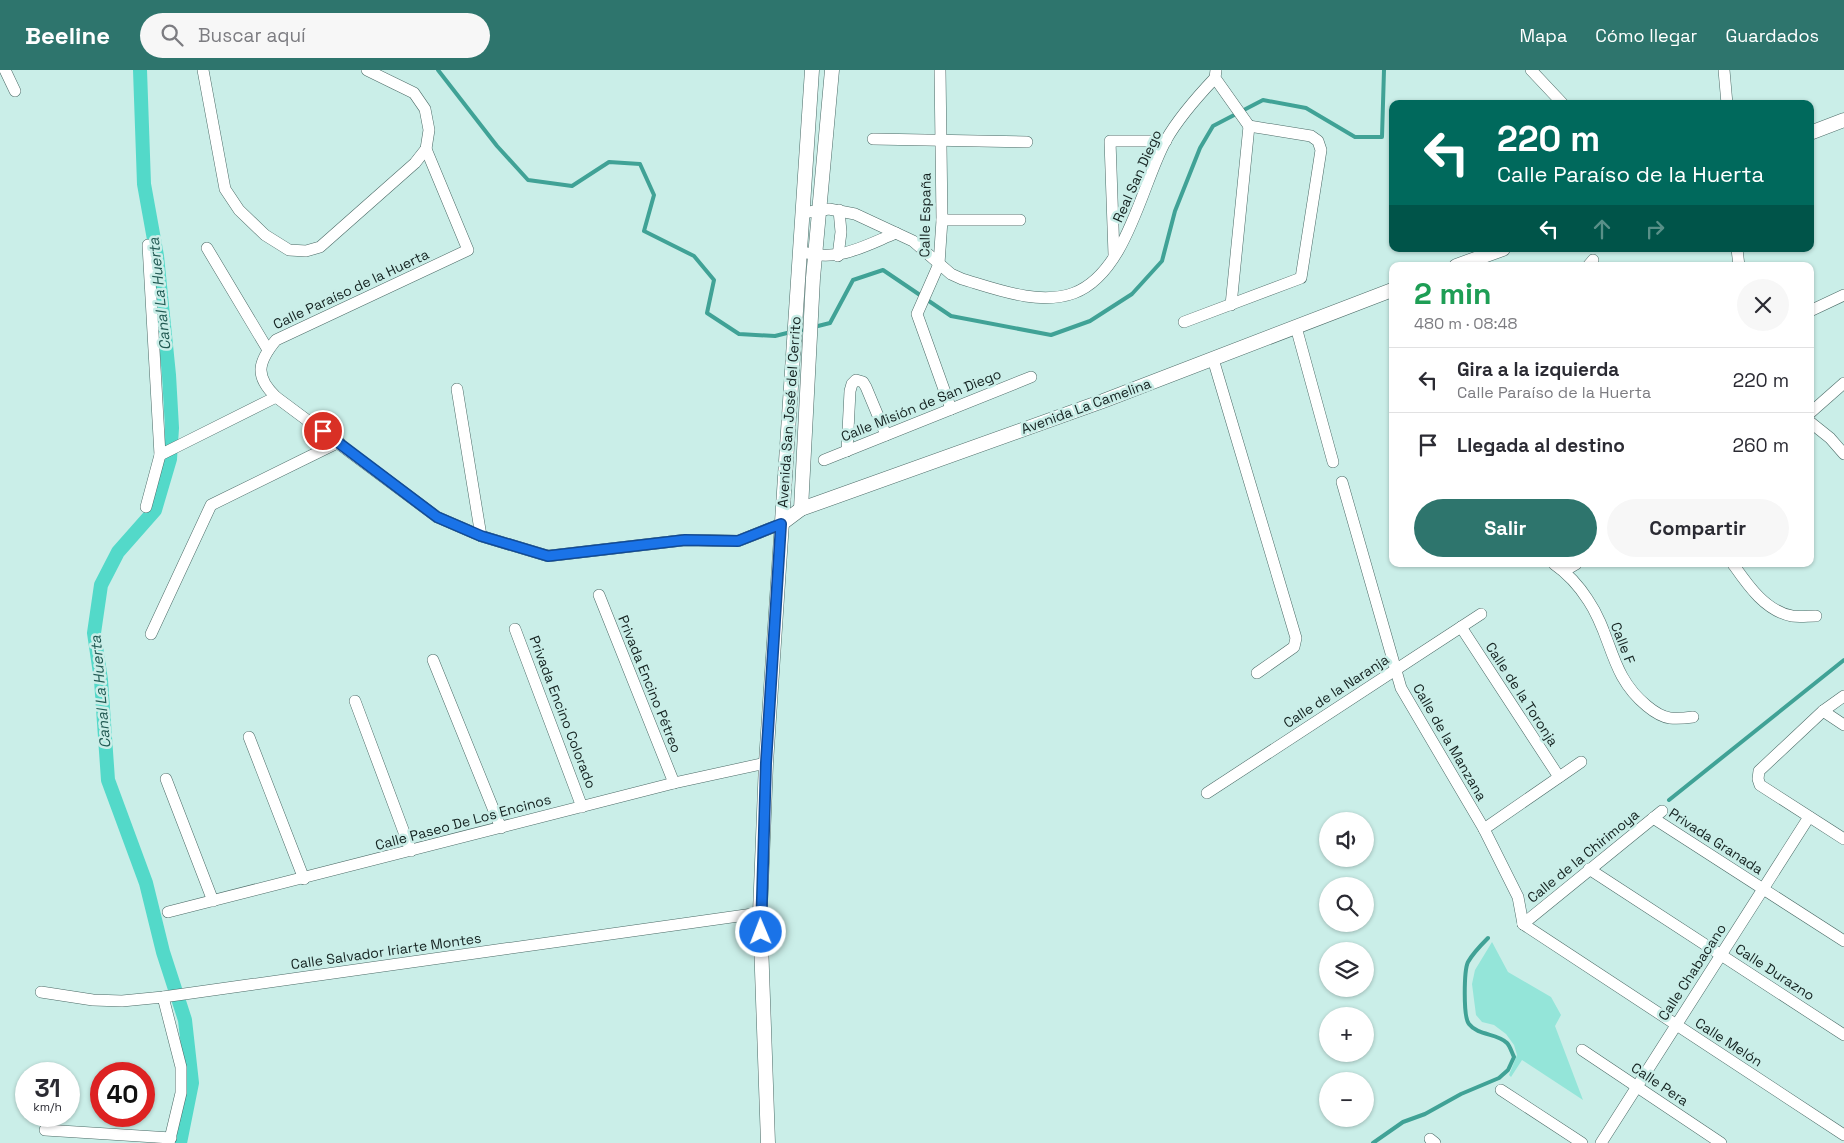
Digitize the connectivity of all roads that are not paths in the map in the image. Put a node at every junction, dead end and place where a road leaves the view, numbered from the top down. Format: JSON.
{"nodes":[{"id":1,"x":4,"y":70,"type":"edge"},
{"id":2,"x":203,"y":70,"type":"edge"},
{"id":3,"x":367,"y":70,"type":"edge"},
{"id":4,"x":812,"y":70,"type":"edge"},
{"id":5,"x":832,"y":70,"type":"edge"},
{"id":6,"x":940,"y":70,"type":"edge"},
{"id":7,"x":1531,"y":70,"type":"edge"},
{"id":8,"x":1724,"y":70,"type":"edge"},
{"id":9,"x":0,"y":74,"type":"edge"},
{"id":10,"x":1216,"y":74,"type":"edge"},
{"id":11,"x":15,"y":91,"type":"dead end"},
{"id":12,"x":1558,"y":100,"type":"edge"},
{"id":13,"x":1727,"y":100,"type":"edge"},
{"id":14,"x":1844,"y":120,"type":"edge"},
{"id":15,"x":1247,"y":122,"type":"junction"},
{"id":16,"x":1814,"y":131,"type":"edge"},
{"id":17,"x":872,"y":139,"type":"dead end"},
{"id":18,"x":1166,"y":141,"type":"junction"},
{"id":19,"x":941,"y":142,"type":"junction"},
{"id":20,"x":1028,"y":142,"type":"dead end"},
{"id":21,"x":426,"y":149,"type":"junction"},
{"id":22,"x":819,"y":209,"type":"junction"},
{"id":23,"x":839,"y":210,"type":"junction"},
{"id":24,"x":802,"y":214,"type":"junction"},
{"id":25,"x":942,"y":220,"type":"junction"},
{"id":26,"x":1020,"y":220,"type":"dead end"},
{"id":27,"x":896,"y":233,"type":"junction"},
{"id":28,"x":148,"y":245,"type":"dead end"},
{"id":29,"x":207,"y":248,"type":"dead end"},
{"id":30,"x":800,"y":251,"type":"junction"},
{"id":31,"x":1494,"y":252,"type":"edge"},
{"id":32,"x":1114,"y":255,"type":"junction"},
{"id":33,"x":816,"y":256,"type":"junction"},
{"id":34,"x":838,"y":256,"type":"junction"},
{"id":35,"x":1467,"y":262,"type":"edge"},
{"id":36,"x":939,"y":264,"type":"junction"},
{"id":37,"x":1389,"y":291,"type":"edge"},
{"id":38,"x":1844,"y":296,"type":"edge"},
{"id":39,"x":1231,"y":304,"type":"junction"},
{"id":40,"x":1814,"y":310,"type":"edge"},
{"id":41,"x":1184,"y":322,"type":"dead end"},
{"id":42,"x":1296,"y":327,"type":"junction"},
{"id":43,"x":268,"y":350,"type":"junction"},
{"id":44,"x":1213,"y":359,"type":"junction"},
{"id":45,"x":1030,"y":377,"type":"dead end"},
{"id":46,"x":1844,"y":383,"type":"edge"},
{"id":47,"x":457,"y":389,"type":"dead end"},
{"id":48,"x":276,"y":397,"type":"junction"},
{"id":49,"x":951,"y":409,"type":"junction"},
{"id":50,"x":1814,"y":410,"type":"edge"},
{"id":51,"x":1814,"y":425,"type":"edge"},
{"id":52,"x":886,"y":435,"type":"junction"},
{"id":53,"x":339,"y":442,"type":"junction"},
{"id":54,"x":846,"y":451,"type":"junction"},
{"id":55,"x":161,"y":454,"type":"junction"},
{"id":56,"x":1844,"y":454,"type":"edge"},
{"id":57,"x":824,"y":460,"type":"dead end"},
{"id":58,"x":1333,"y":462,"type":"dead end"},
{"id":59,"x":1342,"y":482,"type":"dead end"},
{"id":60,"x":146,"y":507,"type":"dead end"},
{"id":61,"x":801,"y":509,"type":"junction"},
{"id":62,"x":781,"y":524,"type":"junction"},
{"id":63,"x":481,"y":536,"type":"junction"},
{"id":64,"x":1558,"y":567,"type":"edge"},
{"id":65,"x":1571,"y":567,"type":"edge"},
{"id":66,"x":1735,"y":567,"type":"edge"},
{"id":67,"x":1564,"y":571,"type":"junction"},
{"id":68,"x":599,"y":595,"type":"dead end"},
{"id":69,"x":1481,"y":614,"type":"dead end"},
{"id":70,"x":1816,"y":616,"type":"dead end"},
{"id":71,"x":1460,"y":627,"type":"junction"},
{"id":72,"x":515,"y":629,"type":"dead end"},
{"id":73,"x":151,"y":634,"type":"dead end"},
{"id":74,"x":433,"y":660,"type":"dead end"},
{"id":75,"x":1396,"y":670,"type":"junction"},
{"id":76,"x":1257,"y":672,"type":"dead end"},
{"id":77,"x":1844,"y":696,"type":"edge"},
{"id":78,"x":355,"y":701,"type":"dead end"},
{"id":79,"x":1823,"y":711,"type":"junction"},
{"id":80,"x":1693,"y":717,"type":"dead end"},
{"id":81,"x":1844,"y":725,"type":"edge"},
{"id":82,"x":249,"y":737,"type":"dead end"},
{"id":83,"x":1581,"y":762,"type":"dead end"},
{"id":84,"x":766,"y":763,"type":"junction"},
{"id":85,"x":1559,"y":777,"type":"junction"},
{"id":86,"x":166,"y":779,"type":"dead end"},
{"id":87,"x":674,"y":783,"type":"junction"},
{"id":88,"x":1207,"y":793,"type":"dead end"},
{"id":89,"x":582,"y":807,"type":"junction"},
{"id":90,"x":1658,"y":815,"type":"joint"},
{"id":91,"x":1809,"y":816,"type":"junction"},
{"id":92,"x":501,"y":828,"type":"junction"},
{"id":93,"x":1484,"y":829,"type":"junction"},
{"id":94,"x":1844,"y":839,"type":"edge"},
{"id":95,"x":411,"y":851,"type":"junction"},
{"id":96,"x":1589,"y":869,"type":"junction"},
{"id":97,"x":304,"y":879,"type":"junction"},
{"id":98,"x":1763,"y":889,"type":"junction"},
{"id":99,"x":213,"y":901,"type":"junction"},
{"id":100,"x":168,"y":912,"type":"dead end"},
{"id":101,"x":760,"y":913,"type":"junction"},
{"id":102,"x":1523,"y":924,"type":"junction"},
{"id":103,"x":1844,"y":941,"type":"edge"},
{"id":104,"x":1721,"y":955,"type":"junction"},
{"id":105,"x":41,"y":992,"type":"dead end"},
{"id":106,"x":166,"y":997,"type":"junction"},
{"id":107,"x":1676,"y":1025,"type":"junction"},
{"id":108,"x":1844,"y":1035,"type":"edge"},
{"id":109,"x":1582,"y":1050,"type":"dead end"},
{"id":110,"x":1637,"y":1087,"type":"junction"},
{"id":111,"x":1501,"y":1090,"type":"dead end"},
{"id":112,"x":45,"y":1130,"type":"dead end"},
{"id":113,"x":1844,"y":1135,"type":"edge"},
{"id":114,"x":170,"y":1140,"type":"edge"},
{"id":115,"x":768,"y":1143,"type":"edge"},
{"id":116,"x":1582,"y":1143,"type":"edge"},
{"id":117,"x":1601,"y":1143,"type":"edge"},
{"id":118,"x":1721,"y":1143,"type":"edge"}],
"edges":[{"from":1,"to":9,"type":"street"},
{"from":1,"to":11,"type":"street"},
{"from":2,"to":21,"type":"street"},
{"from":3,"to":21,"type":"street"},
{"from":4,"to":24,"type":"street","name":"Avenida San José del Cerrito"},
{"from":5,"to":22,"type":"street","name":"Avenida San José del Cerrito"},
{"from":6,"to":19,"type":"street","name":"Calle España"},
{"from":7,"to":12,"type":"street"},
{"from":8,"to":13,"type":"street"},
{"from":10,"to":15,"type":"street"},
{"from":10,"to":18,"type":"street","name":"Real San Diego"},
{"from":14,"to":16,"type":"street"},
{"from":15,"to":39,"type":"street"},
{"from":15,"to":39,"type":"street"},
{"from":17,"to":19,"type":"street"},
{"from":18,"to":32,"type":"street","name":"Real San Diego"},
{"from":18,"to":32,"type":"street"},
{"from":19,"to":20,"type":"street"},
{"from":19,"to":25,"type":"street","name":"Calle España"},
{"from":21,"to":43,"type":"street","name":"Calle Paraíso de la Huerta"},
{"from":22,"to":23,"type":"street","name":"Calle España"},
{"from":22,"to":24,"type":"street","name":"Calle España"},
{"from":22,"to":33,"type":"street","name":"Avenida San José del Cerrito"},
{"from":23,"to":27,"type":"street","name":"Calle España"},
{"from":23,"to":34,"type":"street"},
{"from":24,"to":30,"type":"street","name":"Avenida San José del Cerrito"},
{"from":25,"to":26,"type":"street"},
{"from":25,"to":36,"type":"street","name":"Calle España"},
{"from":27,"to":34,"type":"street","name":"Calle España"},
{"from":27,"to":36,"type":"street","name":"Real San Diego"},
{"from":28,"to":55,"type":"street"},
{"from":29,"to":43,"type":"street"},
{"from":30,"to":33,"type":"street","name":"Calle España"},
{"from":30,"to":62,"type":"street","name":"Avenida San José del Cerrito"},
{"from":31,"to":35,"type":"street"},
{"from":32,"to":36,"type":"street","name":"Real San Diego"},
{"from":33,"to":34,"type":"street","name":"Calle España"},
{"from":33,"to":61,"type":"street","name":"Avenida San José del Cerrito"},
{"from":36,"to":49,"type":"street","name":"Calle España"},
{"from":37,"to":42,"type":"street","name":"Avenida La Camelina"},
{"from":38,"to":40,"type":"street"},
{"from":39,"to":41,"type":"street"},
{"from":42,"to":44,"type":"street","name":"Avenida La Camelina"},
{"from":42,"to":58,"type":"street"},
{"from":43,"to":48,"type":"street","name":"Calle Paraíso de la Huerta"},
{"from":44,"to":61,"type":"street","name":"Avenida La Camelina"},
{"from":44,"to":76,"type":"street"},
{"from":45,"to":49,"type":"street","name":"Calle Misión de San Diego"},
{"from":46,"to":50,"type":"street"},
{"from":47,"to":63,"type":"street"},
{"from":48,"to":53,"type":"street","name":"Calle Paraíso de la Huerta"},
{"from":48,"to":55,"type":"street"},
{"from":49,"to":52,"type":"street","name":"Calle Misión de San Diego"},
{"from":51,"to":56,"type":"street"},
{"from":52,"to":54,"type":"street","name":"Calle Misión de San Diego"},
{"from":52,"to":54,"type":"street"},
{"from":53,"to":63,"type":"street","name":"Calle Paraíso de la Huerta"},
{"from":53,"to":73,"type":"street"},
{"from":54,"to":57,"type":"street","name":"Calle Misión de San Diego"},
{"from":55,"to":60,"type":"street"},
{"from":59,"to":75,"type":"street","name":"Calle de la Manzana"},
{"from":61,"to":62,"type":"street","name":"Avenida La Camelina"},
{"from":62,"to":63,"type":"street","name":"Calle Paraíso de la Huerta"},
{"from":62,"to":84,"type":"street","name":"Avenida San José del Cerrito"},
{"from":64,"to":67,"type":"street","name":"Calle F"},
{"from":65,"to":67,"type":"street"},
{"from":66,"to":70,"type":"street"},
{"from":67,"to":80,"type":"street","name":"Calle F"},
{"from":68,"to":87,"type":"street","name":"Privada Encino Pétreo"},
{"from":69,"to":71,"type":"street","name":"Calle de la Naranja"},
{"from":71,"to":75,"type":"street","name":"Calle de la Naranja"},
{"from":71,"to":85,"type":"street","name":"Calle de la Toronja"},
{"from":72,"to":89,"type":"street","name":"Privada Encino Colorado"},
{"from":74,"to":92,"type":"street"},
{"from":75,"to":88,"type":"street","name":"Calle de la Naranja"},
{"from":75,"to":93,"type":"street","name":"Calle de la Manzana"},
{"from":77,"to":79,"type":"street"},
{"from":78,"to":95,"type":"street"},
{"from":79,"to":81,"type":"street"},
{"from":79,"to":91,"type":"street"},
{"from":82,"to":97,"type":"street"},
{"from":83,"to":85,"type":"street"},
{"from":84,"to":87,"type":"street","name":"Calle Paseo De Los Encinos"},
{"from":84,"to":101,"type":"street","name":"Avenida San José del Cerrito"},
{"from":85,"to":93,"type":"street"},
{"from":86,"to":99,"type":"street"},
{"from":87,"to":89,"type":"street","name":"Calle Paseo De Los Encinos"},
{"from":89,"to":92,"type":"street","name":"Calle Paseo De Los Encinos"},
{"from":90,"to":96,"type":"street","name":"Calle de la Chirimoya"},
{"from":90,"to":98,"type":"street","name":"Privada Granada"},
{"from":91,"to":94,"type":"street"},
{"from":91,"to":98,"type":"street","name":"Calle Chabacano"},
{"from":92,"to":95,"type":"street","name":"Calle Paseo De Los Encinos"},
{"from":93,"to":102,"type":"street","name":"Calle de la Manzana"},
{"from":95,"to":97,"type":"street","name":"Calle Paseo De Los Encinos"},
{"from":96,"to":102,"type":"street","name":"Calle de la Chirimoya"},
{"from":96,"to":104,"type":"street","name":"Calle Durazno"},
{"from":97,"to":99,"type":"street","name":"Calle Paseo De Los Encinos"},
{"from":98,"to":103,"type":"street","name":"Privada Granada"},
{"from":98,"to":104,"type":"street","name":"Calle Chabacano"},
{"from":99,"to":100,"type":"street","name":"Calle Paseo De Los Encinos"},
{"from":101,"to":106,"type":"street","name":"Calle Salvador Iriarte Montes"},
{"from":101,"to":115,"type":"street","name":"Avenida San José del Cerrito"},
{"from":102,"to":107,"type":"street","name":"Calle Melón"},
{"from":104,"to":107,"type":"street","name":"Calle Chabacano"},
{"from":104,"to":108,"type":"street","name":"Calle Durazno"},
{"from":105,"to":106,"type":"street","name":"Calle Salvador Iriarte Montes"},
{"from":106,"to":114,"type":"street"},
{"from":107,"to":110,"type":"street","name":"Calle Chabacano"},
{"from":107,"to":113,"type":"street","name":"Calle Melón"},
{"from":109,"to":110,"type":"street","name":"Calle Pera"},
{"from":110,"to":117,"type":"street","name":"Calle Chabacano"},
{"from":110,"to":118,"type":"street","name":"Calle Pera"},
{"from":111,"to":116,"type":"street"},
{"from":112,"to":114,"type":"street"}]}
